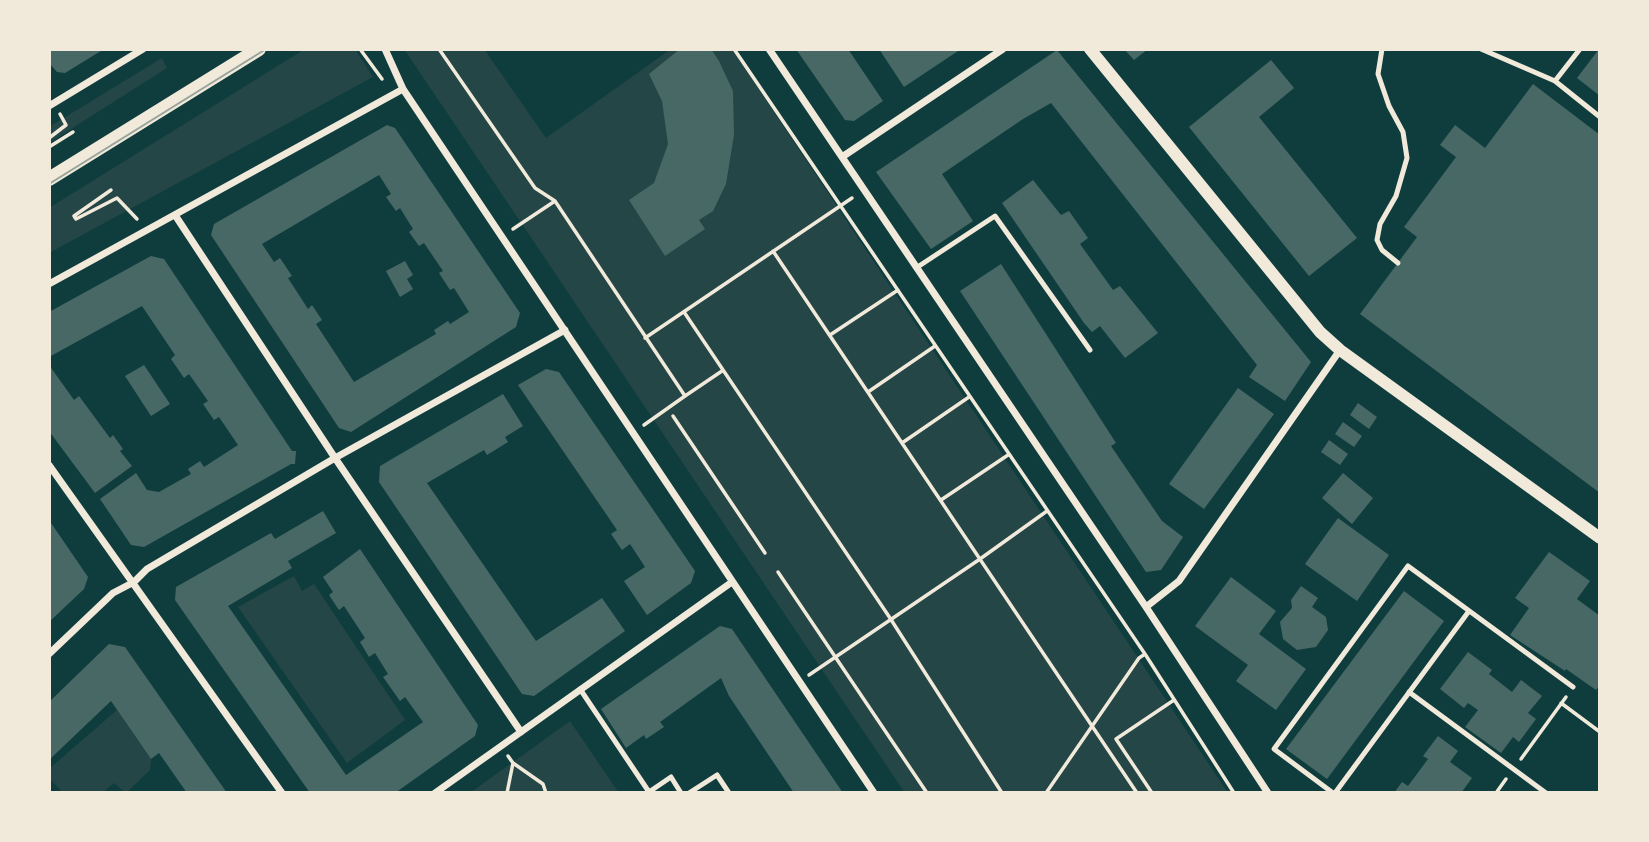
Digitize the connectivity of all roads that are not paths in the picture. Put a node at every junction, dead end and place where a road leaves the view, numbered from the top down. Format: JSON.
{"nodes":[{"id":1,"x":143,"y":49,"type":"edge"},
{"id":2,"x":259,"y":49,"type":"edge"},
{"id":3,"x":385,"y":49,"type":"edge"},
{"id":4,"x":769,"y":49,"type":"edge"},
{"id":5,"x":1003,"y":49,"type":"edge"},
{"id":6,"x":1090,"y":49,"type":"edge"},
{"id":7,"x":1382,"y":49,"type":"edge"},
{"id":8,"x":1481,"y":49,"type":"edge"},
{"id":9,"x":1580,"y":49,"type":"edge"},
{"id":10,"x":1555,"y":81,"type":"junction"},
{"id":11,"x":403,"y":89,"type":"junction"},
{"id":12,"x":50,"y":103,"type":"edge"},
{"id":13,"x":1600,"y":117,"type":"edge"},
{"id":14,"x":842,"y":158,"type":"junction"},
{"id":15,"x":49,"y":179,"type":"edge"},
{"id":16,"x":175,"y":215,"type":"junction"},
{"id":17,"x":1398,"y":262,"type":"dead end"},
{"id":18,"x":916,"y":268,"type":"junction"},
{"id":19,"x":49,"y":284,"type":"edge"},
{"id":20,"x":565,"y":330,"type":"junction"},
{"id":21,"x":1090,"y":350,"type":"dead end"},
{"id":22,"x":1340,"y":350,"type":"junction"},
{"id":23,"x":335,"y":458,"type":"junction"},
{"id":24,"x":49,"y":465,"type":"edge"},
{"id":25,"x":1600,"y":538,"type":"edge"},
{"id":26,"x":134,"y":582,"type":"junction"},
{"id":27,"x":732,"y":582,"type":"junction"},
{"id":28,"x":1146,"y":607,"type":"junction"},
{"id":29,"x":1469,"y":611,"type":"junction"},
{"id":30,"x":49,"y":654,"type":"edge"},
{"id":31,"x":1573,"y":687,"type":"road end"},
{"id":32,"x":580,"y":690,"type":"junction"},
{"id":33,"x":1409,"y":692,"type":"junction"},
{"id":34,"x":521,"y":732,"type":"junction"},
{"id":35,"x":282,"y":793,"type":"edge"},
{"id":36,"x":435,"y":793,"type":"edge"},
{"id":37,"x":681,"y":793,"type":"edge"},
{"id":38,"x":689,"y":793,"type":"edge"},
{"id":39,"x":729,"y":793,"type":"edge"},
{"id":40,"x":874,"y":793,"type":"edge"},
{"id":41,"x":1268,"y":793,"type":"edge"},
{"id":42,"x":1334,"y":793,"type":"edge"},
{"id":43,"x":1546,"y":793,"type":"edge"}],
"edges":[{"from":1,"to":12,"type":"street"},
{"from":2,"to":15,"type":"main road"},
{"from":3,"to":11,"type":"street"},
{"from":4,"to":14,"type":"street"},
{"from":5,"to":14,"type":"street"},
{"from":6,"to":22,"type":"street"},
{"from":7,"to":17,"type":"lane"},
{"from":8,"to":10,"type":"lane"},
{"from":9,"to":10,"type":"lane"},
{"from":10,"to":13,"type":"lane"},
{"from":11,"to":16,"type":"street"},
{"from":11,"to":20,"type":"street"},
{"from":14,"to":18,"type":"street"},
{"from":16,"to":19,"type":"street"},
{"from":16,"to":23,"type":"street"},
{"from":18,"to":21,"type":"lane"},
{"from":18,"to":28,"type":"street"},
{"from":20,"to":23,"type":"street"},
{"from":20,"to":27,"type":"street"},
{"from":22,"to":25,"type":"street"},
{"from":22,"to":28,"type":"street"},
{"from":23,"to":26,"type":"street"},
{"from":23,"to":34,"type":"street"},
{"from":24,"to":26,"type":"street"},
{"from":26,"to":30,"type":"street"},
{"from":26,"to":35,"type":"street"},
{"from":27,"to":32,"type":"street"},
{"from":27,"to":40,"type":"street"},
{"from":28,"to":41,"type":"street"},
{"from":29,"to":31,"type":"lane"},
{"from":29,"to":33,"type":"lane"},
{"from":29,"to":42,"type":"lane"},
{"from":32,"to":34,"type":"street"},
{"from":32,"to":37,"type":"lane"},
{"from":33,"to":42,"type":"lane"},
{"from":33,"to":43,"type":"lane"},
{"from":34,"to":36,"type":"street"},
{"from":38,"to":39,"type":"lane"}]}
